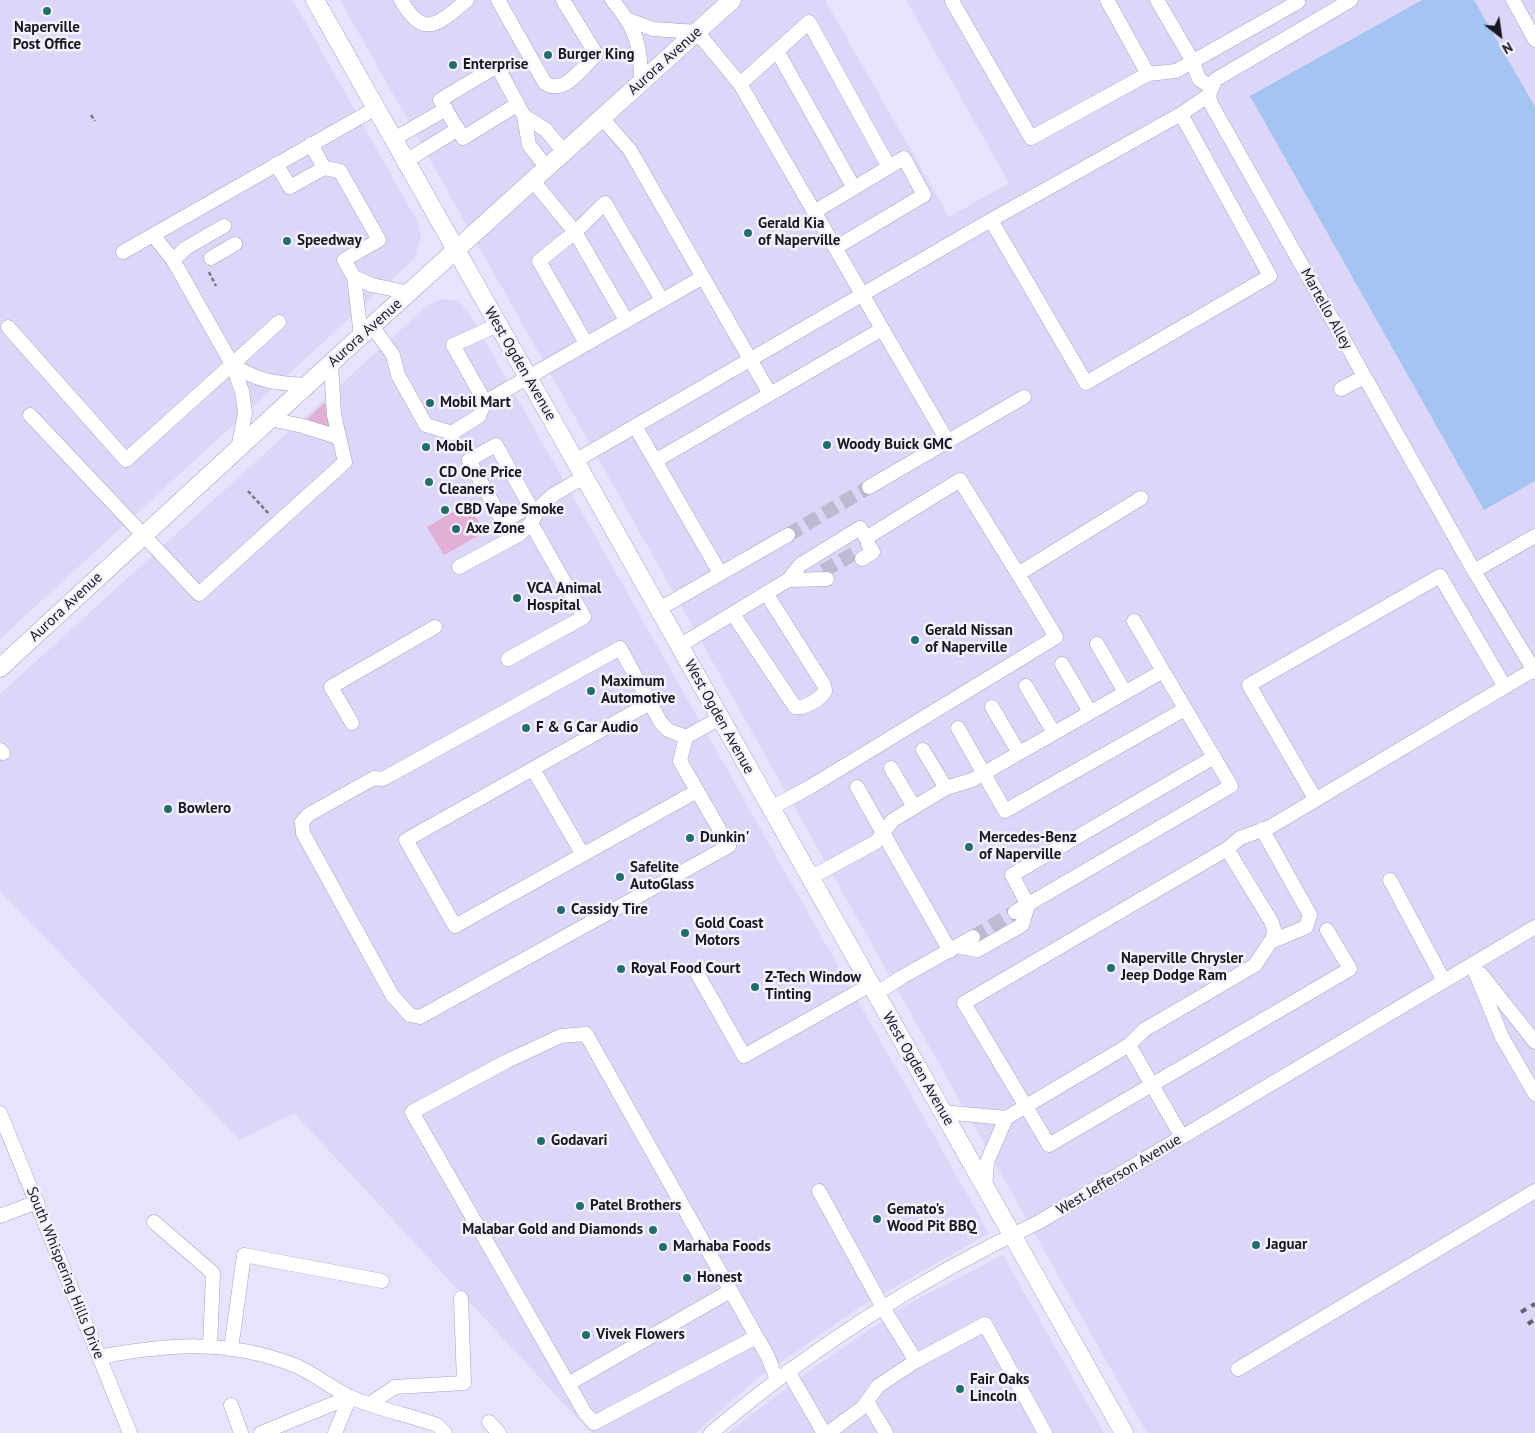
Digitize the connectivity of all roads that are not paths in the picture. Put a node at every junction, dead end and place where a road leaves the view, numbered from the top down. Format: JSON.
{"nodes":[{"id":1,"x":401,"y":0,"type":"edge"},
{"id":2,"x":467,"y":0,"type":"edge"},
{"id":3,"x":498,"y":0,"type":"edge"},
{"id":4,"x":563,"y":0,"type":"edge"},
{"id":5,"x":612,"y":0,"type":"edge"},
{"id":6,"x":732,"y":0,"type":"edge"},
{"id":7,"x":954,"y":0,"type":"edge"},
{"id":8,"x":1107,"y":0,"type":"edge"},
{"id":9,"x":1157,"y":0,"type":"edge"},
{"id":10,"x":1297,"y":0,"type":"edge"},
{"id":11,"x":1351,"y":0,"type":"edge"},
{"id":12,"x":1513,"y":0,"type":"edge"},
{"id":13,"x":316,"y":1,"type":"edge"},
{"id":14,"x":630,"y":20,"type":"junction"},
{"id":15,"x":697,"y":32,"type":"junction"},
{"id":16,"x":1535,"y":40,"type":"edge"},
{"id":17,"x":777,"y":51,"type":"junction"},
{"id":18,"x":1192,"y":60,"type":"junction"},
{"id":19,"x":1148,"y":74,"type":"junction"},
{"id":20,"x":641,"y":82,"type":"junction"},
{"id":21,"x":740,"y":84,"type":"junction"},
{"id":22,"x":1210,"y":92,"type":"junction"},
{"id":23,"x":376,"y":108,"type":"junction"},
{"id":24,"x":446,"y":109,"type":"junction"},
{"id":25,"x":521,"y":110,"type":"junction"},
{"id":26,"x":1181,"y":114,"type":"junction"},
{"id":27,"x":602,"y":118,"type":"junction"},
{"id":28,"x":458,"y":129,"type":"junction"},
{"id":29,"x":394,"y":139,"type":"junction"},
{"id":30,"x":311,"y":144,"type":"junction"},
{"id":31,"x":564,"y":152,"type":"junction"},
{"id":32,"x":406,"y":161,"type":"junction"},
{"id":33,"x":276,"y":164,"type":"junction"},
{"id":34,"x":889,"y":167,"type":"junction"},
{"id":35,"x":324,"y":168,"type":"junction"},
{"id":36,"x":547,"y":168,"type":"junction"},
{"id":37,"x":533,"y":181,"type":"junction"},
{"id":38,"x":854,"y":188,"type":"junction"},
{"id":39,"x":814,"y":212,"type":"junction"},
{"id":40,"x":991,"y":220,"type":"junction"},
{"id":41,"x":224,"y":226,"type":"dead end"},
{"id":42,"x":575,"y":232,"type":"junction"},
{"id":43,"x":153,"y":235,"type":"junction"},
{"id":44,"x":235,"y":244,"type":"dead end"},
{"id":45,"x":835,"y":248,"type":"junction"},
{"id":46,"x":456,"y":251,"type":"junction"},
{"id":47,"x":123,"y":252,"type":"dead end"},
{"id":48,"x":173,"y":260,"type":"junction"},
{"id":49,"x":210,"y":265,"type":"road end"},
{"id":50,"x":354,"y":277,"type":"junction"},
{"id":51,"x":703,"y":277,"type":"junction"},
{"id":52,"x":410,"y":293,"type":"junction"},
{"id":53,"x":862,"y":294,"type":"junction"},
{"id":54,"x":662,"y":300,"type":"junction"},
{"id":55,"x":626,"y":320,"type":"junction"},
{"id":56,"x":280,"y":322,"type":"dead end"},
{"id":57,"x":498,"y":325,"type":"junction"},
{"id":58,"x":8,"y":327,"type":"dead end"},
{"id":59,"x":882,"y":329,"type":"junction"},
{"id":60,"x":367,"y":331,"type":"junction"},
{"id":61,"x":586,"y":342,"type":"junction"},
{"id":62,"x":750,"y":360,"type":"junction"},
{"id":63,"x":332,"y":363,"type":"junction"},
{"id":64,"x":232,"y":364,"type":"junction"},
{"id":65,"x":527,"y":376,"type":"junction"},
{"id":66,"x":1364,"y":377,"type":"junction"},
{"id":67,"x":308,"y":385,"type":"junction"},
{"id":68,"x":1341,"y":389,"type":"dead end"},
{"id":69,"x":770,"y":394,"type":"junction"},
{"id":70,"x":1024,"y":397,"type":"dead end"},
{"id":71,"x":485,"y":402,"type":"junction"},
{"id":72,"x":30,"y":415,"type":"dead end"},
{"id":73,"x":270,"y":419,"type":"junction"},
{"id":74,"x":635,"y":426,"type":"junction"},
{"id":75,"x":338,"y":437,"type":"junction"},
{"id":76,"x":948,"y":442,"type":"junction"},
{"id":77,"x":238,"y":449,"type":"junction"},
{"id":78,"x":575,"y":461,"type":"junction"},
{"id":79,"x":655,"y":461,"type":"junction"},
{"id":80,"x":584,"y":478,"type":"junction"},
{"id":81,"x":870,"y":487,"type":"tunnel mouth"},
{"id":82,"x":1141,"y":498,"type":"dead end"},
{"id":83,"x":532,"y":515,"type":"junction"},
{"id":84,"x":145,"y":534,"type":"junction"},
{"id":85,"x":788,"y":535,"type":"tunnel mouth"},
{"id":86,"x":1535,"y":536,"type":"edge"},
{"id":87,"x":459,"y":567,"type":"dead end"},
{"id":88,"x":1474,"y":571,"type":"junction"},
{"id":89,"x":720,"y":573,"type":"junction"},
{"id":90,"x":1018,"y":574,"type":"junction"},
{"id":91,"x":825,"y":575,"type":"tunnel mouth"},
{"id":92,"x":788,"y":580,"type":"junction"},
{"id":93,"x":766,"y":593,"type":"junction"},
{"id":94,"x":659,"y":609,"type":"junction"},
{"id":95,"x":733,"y":614,"type":"junction"},
{"id":96,"x":1134,"y":621,"type":"dead end"},
{"id":97,"x":435,"y":627,"type":"dead end"},
{"id":98,"x":1097,"y":644,"type":"dead end"},
{"id":99,"x":679,"y":646,"type":"junction"},
{"id":100,"x":508,"y":659,"type":"dead end"},
{"id":101,"x":1062,"y":664,"type":"dead end"},
{"id":102,"x":0,"y":668,"type":"edge"},
{"id":103,"x":1162,"y":671,"type":"junction"},
{"id":104,"x":1534,"y":671,"type":"edge"},
{"id":105,"x":1026,"y":686,"type":"dead end"},
{"id":106,"x":1505,"y":688,"type":"junction"},
{"id":107,"x":1125,"y":692,"type":"junction"},
{"id":108,"x":650,"y":703,"type":"junction"},
{"id":109,"x":992,"y":707,"type":"dead end"},
{"id":110,"x":1185,"y":709,"type":"junction"},
{"id":111,"x":1090,"y":712,"type":"junction"},
{"id":112,"x":720,"y":718,"type":"junction"},
{"id":113,"x":352,"y":723,"type":"dead end"},
{"id":114,"x":958,"y":728,"type":"dead end"},
{"id":115,"x":1054,"y":733,"type":"junction"},
{"id":116,"x":686,"y":737,"type":"junction"},
{"id":117,"x":923,"y":750,"type":"dead end"},
{"id":118,"x":1019,"y":753,"type":"junction"},
{"id":119,"x":1214,"y":757,"type":"junction"},
{"id":120,"x":533,"y":768,"type":"junction"},
{"id":121,"x":891,"y":768,"type":"dead end"},
{"id":122,"x":984,"y":773,"type":"junction"},
{"id":123,"x":857,"y":786,"type":"dead end"},
{"id":124,"x":946,"y":788,"type":"junction"},
{"id":125,"x":697,"y":791,"type":"junction"},
{"id":126,"x":1316,"y":800,"type":"junction"},
{"id":127,"x":914,"y":807,"type":"junction"},
{"id":128,"x":770,"y":808,"type":"junction"},
{"id":129,"x":1262,"y":829,"type":"junction"},
{"id":130,"x":883,"y":833,"type":"junction"},
{"id":131,"x":1227,"y":848,"type":"junction"},
{"id":132,"x":584,"y":855,"type":"junction"},
{"id":133,"x":810,"y":878,"type":"junction"},
{"id":134,"x":1390,"y":880,"type":"dead end"},
{"id":135,"x":1028,"y":904,"type":"junction"},
{"id":136,"x":1015,"y":912,"type":"tunnel mouth"},
{"id":137,"x":1535,"y":927,"type":"edge"},
{"id":138,"x":1327,"y":930,"type":"dead end"},
{"id":139,"x":973,"y":937,"type":"tunnel mouth"},
{"id":140,"x":1270,"y":942,"type":"junction"},
{"id":141,"x":953,"y":948,"type":"junction"},
{"id":142,"x":1472,"y":964,"type":"junction"},
{"id":143,"x":697,"y":973,"type":"dead end"},
{"id":144,"x":1444,"y":981,"type":"junction"},
{"id":145,"x":873,"y":989,"type":"junction"},
{"id":146,"x":1535,"y":1042,"type":"edge"},
{"id":147,"x":1129,"y":1045,"type":"junction"},
{"id":148,"x":1153,"y":1085,"type":"junction"},
{"id":149,"x":1535,"y":1094,"type":"edge"},
{"id":150,"x":1026,"y":1106,"type":"junction"},
{"id":151,"x":942,"y":1112,"type":"junction"},
{"id":152,"x":0,"y":1113,"type":"edge"},
{"id":153,"x":1006,"y":1118,"type":"junction"},
{"id":154,"x":1182,"y":1137,"type":"junction"},
{"id":155,"x":985,"y":1189,"type":"junction"},
{"id":156,"x":819,"y":1191,"type":"dead end"},
{"id":157,"x":1535,"y":1191,"type":"edge"},
{"id":158,"x":37,"y":1202,"type":"junction"},
{"id":159,"x":0,"y":1216,"type":"edge"},
{"id":160,"x":154,"y":1222,"type":"dead end"},
{"id":161,"x":1011,"y":1236,"type":"junction"},
{"id":162,"x":382,"y":1281,"type":"dead end"},
{"id":163,"x":730,"y":1291,"type":"junction"},
{"id":164,"x":461,"y":1298,"type":"dead end"},
{"id":165,"x":882,"y":1306,"type":"junction"},
{"id":166,"x":756,"y":1337,"type":"junction"},
{"id":167,"x":210,"y":1346,"type":"junction"},
{"id":168,"x":231,"y":1349,"type":"junction"},
{"id":169,"x":99,"y":1357,"type":"junction"},
{"id":170,"x":916,"y":1361,"type":"junction"},
{"id":171,"x":1238,"y":1369,"type":"dead end"},
{"id":172,"x":782,"y":1375,"type":"junction"},
{"id":173,"x":568,"y":1384,"type":"junction"},
{"id":174,"x":350,"y":1397,"type":"junction"},
{"id":175,"x":868,"y":1402,"type":"junction"},
{"id":176,"x":371,"y":1403,"type":"junction"},
{"id":177,"x":231,"y":1405,"type":"dead end"},
{"id":178,"x":489,"y":1422,"type":"dead end"},
{"id":179,"x":130,"y":1433,"type":"edge"},
{"id":180,"x":241,"y":1433,"type":"edge"},
{"id":181,"x":261,"y":1433,"type":"edge"},
{"id":182,"x":335,"y":1433,"type":"edge"},
{"id":183,"x":444,"y":1433,"type":"edge"},
{"id":184,"x":498,"y":1433,"type":"edge"},
{"id":185,"x":711,"y":1433,"type":"edge"},
{"id":186,"x":824,"y":1433,"type":"edge"},
{"id":187,"x":828,"y":1433,"type":"edge"},
{"id":188,"x":886,"y":1433,"type":"edge"},
{"id":189,"x":1045,"y":1433,"type":"edge"},
{"id":190,"x":1124,"y":1433,"type":"edge"}],
"edges":[{"from":1,"to":2,"type":"street"},
{"from":3,"to":4,"type":"street"},
{"from":5,"to":14,"type":"street"},
{"from":6,"to":15,"type":"main road","name":"Aurora Avenue"},
{"from":7,"to":19,"type":"street"},
{"from":8,"to":19,"type":"street"},
{"from":9,"to":18,"type":"street"},
{"from":10,"to":18,"type":"street"},
{"from":11,"to":22,"type":"street"},
{"from":12,"to":16,"type":"street"},
{"from":13,"to":23,"type":"main road","name":"West Ogden Avenue"},
{"from":14,"to":15,"type":"street"},
{"from":14,"to":20,"type":"street"},
{"from":15,"to":20,"type":"main road","name":"Aurora Avenue"},
{"from":15,"to":21,"type":"street"},
{"from":17,"to":21,"type":"street"},
{"from":17,"to":34,"type":"street"},
{"from":17,"to":38,"type":"street"},
{"from":18,"to":19,"type":"street"},
{"from":18,"to":22,"type":"street"},
{"from":20,"to":27,"type":"main road","name":"Aurora Avenue"},
{"from":21,"to":39,"type":"street"},
{"from":22,"to":26,"type":"street"},
{"from":22,"to":66,"type":"street","name":"Martello Alley"},
{"from":23,"to":29,"type":"main road","name":"West Ogden Avenue"},
{"from":23,"to":30,"type":"street"},
{"from":24,"to":25,"type":"street"},
{"from":24,"to":28,"type":"street"},
{"from":24,"to":29,"type":"street"},
{"from":25,"to":28,"type":"street"},
{"from":25,"to":31,"type":"street"},
{"from":25,"to":36,"type":"street"},
{"from":26,"to":40,"type":"street"},
{"from":26,"to":40,"type":"street"},
{"from":27,"to":31,"type":"main road","name":"Aurora Avenue"},
{"from":27,"to":51,"type":"street"},
{"from":28,"to":32,"type":"street"},
{"from":29,"to":32,"type":"main road","name":"West Ogden Avenue"},
{"from":30,"to":33,"type":"street"},
{"from":30,"to":35,"type":"street"},
{"from":31,"to":36,"type":"main road","name":"Aurora Avenue"},
{"from":32,"to":46,"type":"main road","name":"West Ogden Avenue"},
{"from":33,"to":35,"type":"street"},
{"from":33,"to":43,"type":"street"},
{"from":34,"to":38,"type":"street"},
{"from":34,"to":45,"type":"street"},
{"from":35,"to":50,"type":"street"},
{"from":36,"to":37,"type":"main road","name":"Aurora Avenue"},
{"from":37,"to":42,"type":"street"},
{"from":37,"to":46,"type":"main road","name":"Aurora Avenue"},
{"from":38,"to":39,"type":"street"},
{"from":39,"to":45,"type":"street"},
{"from":40,"to":53,"type":"street"},
{"from":41,"to":48,"type":"street"},
{"from":42,"to":54,"type":"street"},
{"from":42,"to":55,"type":"street"},
{"from":42,"to":61,"type":"street"},
{"from":43,"to":47,"type":"street"},
{"from":43,"to":48,"type":"street"},
{"from":44,"to":49,"type":"street"},
{"from":45,"to":53,"type":"street"},
{"from":46,"to":52,"type":"main road","name":"Aurora Avenue"},
{"from":46,"to":57,"type":"main road","name":"West Ogden Avenue"},
{"from":48,"to":64,"type":"street"},
{"from":50,"to":52,"type":"street"},
{"from":50,"to":60,"type":"street"},
{"from":51,"to":54,"type":"street"},
{"from":51,"to":62,"type":"street"},
{"from":52,"to":60,"type":"main road","name":"Aurora Avenue"},
{"from":53,"to":59,"type":"street"},
{"from":53,"to":62,"type":"street"},
{"from":54,"to":55,"type":"street"},
{"from":55,"to":61,"type":"street"},
{"from":56,"to":64,"type":"street"},
{"from":57,"to":65,"type":"main road","name":"West Ogden Avenue"},
{"from":57,"to":71,"type":"street"},
{"from":58,"to":64,"type":"street"},
{"from":59,"to":69,"type":"street"},
{"from":59,"to":76,"type":"street"},
{"from":60,"to":63,"type":"main road","name":"Aurora Avenue"},
{"from":60,"to":71,"type":"street"},
{"from":61,"to":65,"type":"street"},
{"from":62,"to":69,"type":"street"},
{"from":62,"to":74,"type":"street"},
{"from":63,"to":67,"type":"main road","name":"Aurora Avenue"},
{"from":63,"to":75,"type":"street"},
{"from":64,"to":67,"type":"street"},
{"from":64,"to":77,"type":"street"},
{"from":65,"to":71,"type":"street"},
{"from":65,"to":78,"type":"main road","name":"West Ogden Avenue"},
{"from":66,"to":68,"type":"street"},
{"from":66,"to":88,"type":"street","name":"Martello Alley"},
{"from":67,"to":73,"type":"main road","name":"Aurora Avenue"},
{"from":69,"to":79,"type":"street"},
{"from":70,"to":76,"type":"street"},
{"from":72,"to":84,"type":"street"},
{"from":73,"to":75,"type":"street"},
{"from":73,"to":77,"type":"main road","name":"Aurora Avenue"},
{"from":74,"to":78,"type":"street"},
{"from":74,"to":79,"type":"street"},
{"from":75,"to":84,"type":"street"},
{"from":76,"to":81,"type":"street"},
{"from":77,"to":84,"type":"main road","name":"Aurora Avenue"},
{"from":78,"to":80,"type":"main road","name":"West Ogden Avenue"},
{"from":79,"to":89,"type":"street"},
{"from":80,"to":83,"type":"street"},
{"from":80,"to":94,"type":"main road","name":"West Ogden Avenue"},
{"from":82,"to":90,"type":"street"},
{"from":83,"to":83,"type":"street"},
{"from":83,"to":87,"type":"street"},
{"from":83,"to":100,"type":"street"},
{"from":84,"to":102,"type":"main road","name":"Aurora Avenue"},
{"from":85,"to":89,"type":"street"},
{"from":86,"to":88,"type":"street"},
{"from":88,"to":104,"type":"street","name":"Martello Alley"},
{"from":89,"to":94,"type":"street"},
{"from":90,"to":92,"type":"street"},
{"from":90,"to":128,"type":"street"},
{"from":91,"to":92,"type":"street"},
{"from":92,"to":93,"type":"street"},
{"from":93,"to":95,"type":"street"},
{"from":93,"to":95,"type":"street"},
{"from":94,"to":99,"type":"main road","name":"West Ogden Avenue"},
{"from":95,"to":99,"type":"street"},
{"from":96,"to":103,"type":"street"},
{"from":97,"to":113,"type":"street"},
{"from":98,"to":107,"type":"street"},
{"from":99,"to":112,"type":"main road","name":"West Ogden Avenue"},
{"from":101,"to":111,"type":"street"},
{"from":103,"to":107,"type":"street"},
{"from":103,"to":110,"type":"street"},
{"from":104,"to":106,"type":"street"},
{"from":105,"to":115,"type":"street"},
{"from":106,"to":126,"type":"street"},
{"from":106,"to":126,"type":"street"},
{"from":107,"to":111,"type":"street"},
{"from":108,"to":116,"type":"street"},
{"from":108,"to":120,"type":"street"},
{"from":108,"to":125,"type":"street"},
{"from":109,"to":118,"type":"street"},
{"from":110,"to":119,"type":"street"},
{"from":110,"to":122,"type":"street"},
{"from":111,"to":115,"type":"street"},
{"from":112,"to":116,"type":"street"},
{"from":112,"to":128,"type":"main road","name":"West Ogden Avenue"},
{"from":114,"to":122,"type":"street"},
{"from":115,"to":118,"type":"street"},
{"from":116,"to":125,"type":"street"},
{"from":117,"to":124,"type":"street"},
{"from":118,"to":122,"type":"street"},
{"from":119,"to":135,"type":"street"},
{"from":119,"to":135,"type":"street"},
{"from":120,"to":132,"type":"street"},
{"from":120,"to":132,"type":"street"},
{"from":121,"to":127,"type":"street"},
{"from":122,"to":124,"type":"street"},
{"from":123,"to":130,"type":"street"},
{"from":124,"to":127,"type":"street"},
{"from":125,"to":132,"type":"street"},
{"from":126,"to":129,"type":"street"},
{"from":127,"to":130,"type":"street"},
{"from":128,"to":133,"type":"main road","name":"West Ogden Avenue"},
{"from":129,"to":131,"type":"street"},
{"from":129,"to":140,"type":"street"},
{"from":130,"to":133,"type":"street"},
{"from":130,"to":141,"type":"street"},
{"from":131,"to":140,"type":"street"},
{"from":131,"to":150,"type":"street"},
{"from":133,"to":145,"type":"main road","name":"West Ogden Avenue"},
{"from":134,"to":144,"type":"street"},
{"from":135,"to":136,"type":"street"},
{"from":135,"to":141,"type":"street"},
{"from":137,"to":142,"type":"street","name":"West Jefferson Avenue"},
{"from":138,"to":148,"type":"street"},
{"from":139,"to":141,"type":"street"},
{"from":140,"to":147,"type":"street"},
{"from":141,"to":145,"type":"street"},
{"from":142,"to":144,"type":"street","name":"West Jefferson Avenue"},
{"from":142,"to":146,"type":"street"},
{"from":142,"to":149,"type":"street"},
{"from":143,"to":145,"type":"street"},
{"from":144,"to":154,"type":"street","name":"West Jefferson Avenue"},
{"from":145,"to":151,"type":"main road","name":"West Ogden Avenue"},
{"from":147,"to":148,"type":"street"},
{"from":147,"to":150,"type":"street"},
{"from":148,"to":150,"type":"street"},
{"from":148,"to":154,"type":"street"},
{"from":150,"to":153,"type":"street"},
{"from":151,"to":153,"type":"street"},
{"from":151,"to":155,"type":"main road","name":"West Ogden Avenue"},
{"from":152,"to":158,"type":"street","name":"South Whispering Hills Drive"},
{"from":153,"to":155,"type":"street"},
{"from":154,"to":161,"type":"street","name":"West Jefferson Avenue"},
{"from":155,"to":161,"type":"main road","name":"West Ogden Avenue"},
{"from":156,"to":165,"type":"street"},
{"from":157,"to":171,"type":"street"},
{"from":158,"to":159,"type":"street"},
{"from":158,"to":169,"type":"street","name":"South Whispering Hills Drive"},
{"from":160,"to":167,"type":"street"},
{"from":161,"to":165,"type":"street","name":"West Jefferson Avenue"},
{"from":161,"to":190,"type":"main road","name":"West Ogden Avenue"},
{"from":162,"to":168,"type":"street"},
{"from":163,"to":166,"type":"street"},
{"from":163,"to":173,"type":"street"},
{"from":163,"to":173,"type":"street"},
{"from":164,"to":176,"type":"street"},
{"from":165,"to":170,"type":"street"},
{"from":165,"to":172,"type":"street","name":"West Jefferson Avenue"},
{"from":166,"to":172,"type":"street"},
{"from":166,"to":173,"type":"street"},
{"from":167,"to":168,"type":"street"},
{"from":167,"to":169,"type":"street"},
{"from":168,"to":174,"type":"street"},
{"from":169,"to":179,"type":"street","name":"South Whispering Hills Drive"},
{"from":170,"to":175,"type":"street"},
{"from":170,"to":189,"type":"street"},
{"from":172,"to":185,"type":"street","name":"West Jefferson Avenue"},
{"from":172,"to":186,"type":"street"},
{"from":174,"to":176,"type":"street"},
{"from":174,"to":181,"type":"street"},
{"from":174,"to":182,"type":"street"},
{"from":175,"to":187,"type":"street"},
{"from":175,"to":188,"type":"street"},
{"from":176,"to":183,"type":"street"},
{"from":177,"to":180,"type":"street"},
{"from":178,"to":184,"type":"street"}]}
